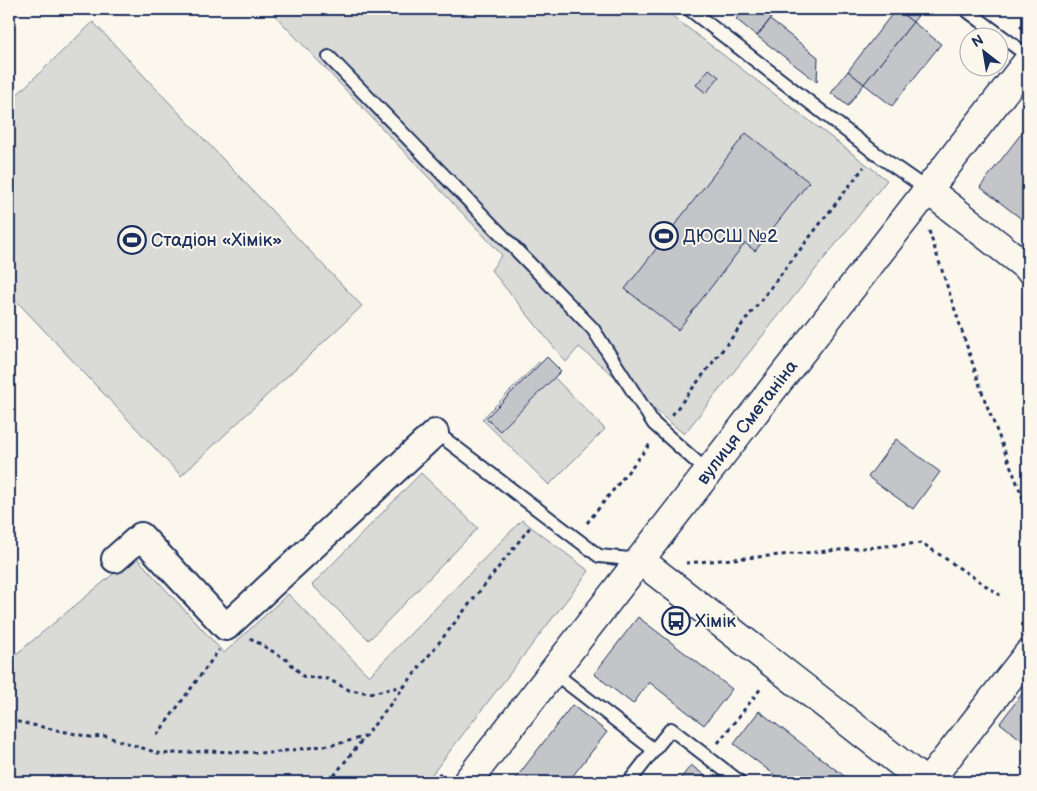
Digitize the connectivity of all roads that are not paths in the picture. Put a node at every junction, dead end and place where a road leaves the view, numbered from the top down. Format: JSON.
{"nodes":[{"id":1,"x":689,"y":9,"type":"edge"},
{"id":2,"x":965,"y":9,"type":"edge"},
{"id":3,"x":1028,"y":56,"type":"edge"},
{"id":4,"x":330,"y":57,"type":"dead end"},
{"id":5,"x":1028,"y":61,"type":"edge"},
{"id":6,"x":935,"y":196,"type":"junction"},
{"id":7,"x":1028,"y":268,"type":"edge"},
{"id":8,"x":432,"y":429,"type":"joint"},
{"id":9,"x":708,"y":472,"type":"junction"},
{"id":10,"x":115,"y":559,"type":"dead end"},
{"id":11,"x":640,"y":560,"type":"junction"},
{"id":12,"x":1028,"y":654,"type":"edge"},
{"id":13,"x":553,"y":672,"type":"junction"},
{"id":14,"x":654,"y":750,"type":"junction"},
{"id":15,"x":467,"y":782,"type":"edge"},
{"id":16,"x":629,"y":782,"type":"edge"},
{"id":17,"x":740,"y":782,"type":"edge"},
{"id":18,"x":926,"y":782,"type":"edge"}],
"edges":[{"from":1,"to":6,"type":"lane"},
{"from":2,"to":3,"type":"lane"},
{"from":4,"to":9,"type":"lane"},
{"from":5,"to":6,"type":"street","name":"вулиця Сметаніна"},
{"from":6,"to":7,"type":"street"},
{"from":6,"to":9,"type":"street","name":"вулиця Сметаніна"},
{"from":8,"to":10,"type":"street"},
{"from":8,"to":11,"type":"lane"},
{"from":9,"to":11,"type":"street","name":"вулиця Сметаніна"},
{"from":11,"to":13,"type":"street","name":"вулиця Сметаніна"},
{"from":11,"to":18,"type":"street"},
{"from":12,"to":18,"type":"street"},
{"from":13,"to":14,"type":"lane"},
{"from":13,"to":15,"type":"street","name":"вулиця Сметаніна"},
{"from":14,"to":16,"type":"lane"},
{"from":14,"to":17,"type":"lane"}]}
